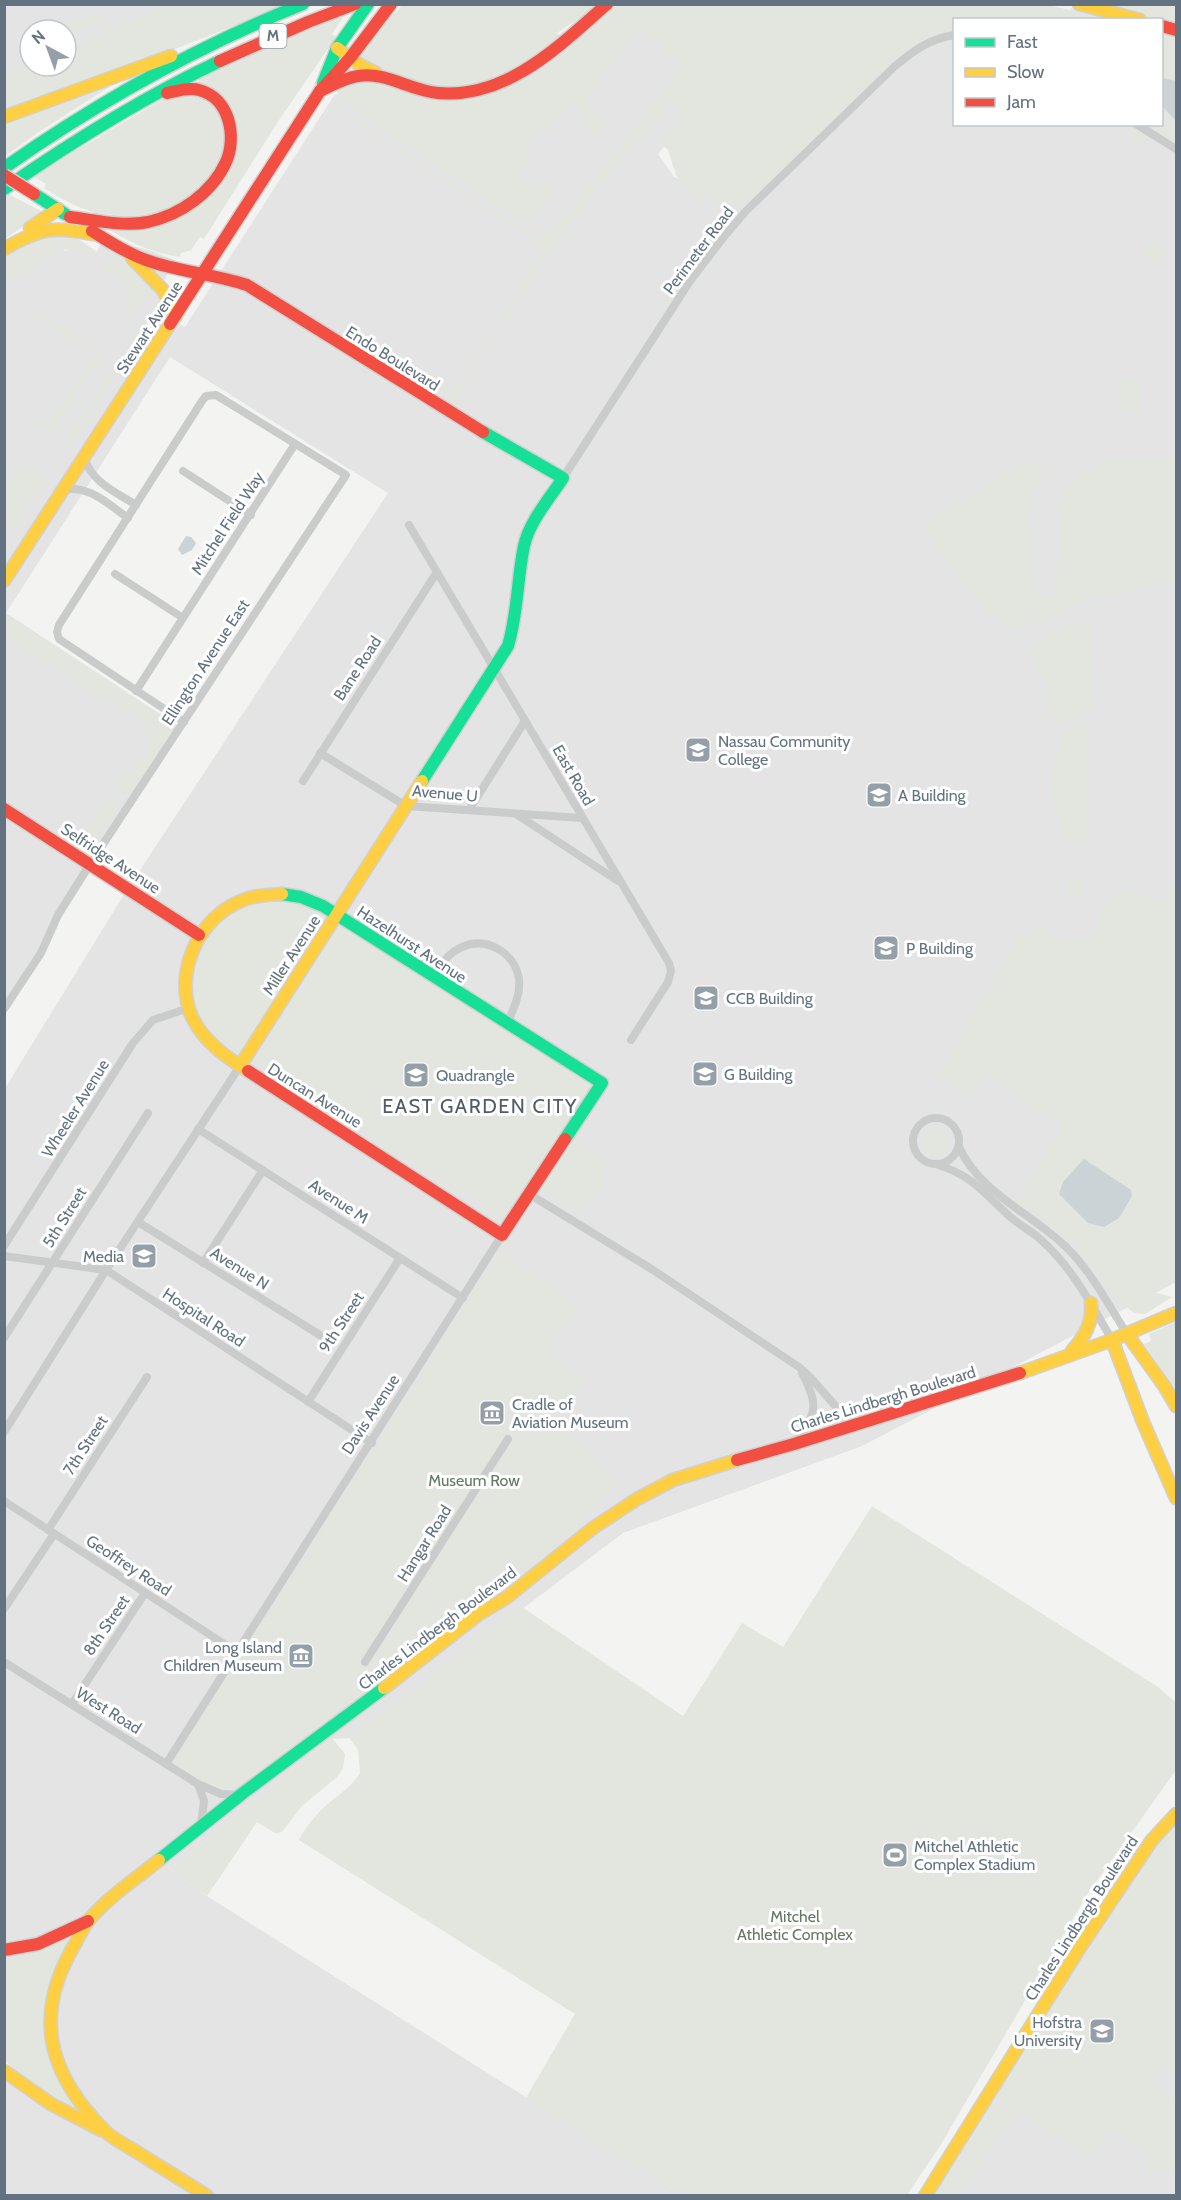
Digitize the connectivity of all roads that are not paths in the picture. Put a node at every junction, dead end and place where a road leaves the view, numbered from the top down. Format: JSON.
{"nodes":[{"id":1,"x":303,"y":4,"type":"edge"},
{"id":2,"x":391,"y":4,"type":"edge"},
{"id":3,"x":607,"y":4,"type":"edge"},
{"id":4,"x":1079,"y":4,"type":"edge"},
{"id":5,"x":362,"y":7,"type":"edge"},
{"id":6,"x":1132,"y":18,"type":"edge"},
{"id":7,"x":953,"y":35,"type":"edge"},
{"id":8,"x":207,"y":46,"type":"junction"},
{"id":9,"x":337,"y":48,"type":"junction"},
{"id":10,"x":350,"y":58,"type":"junction"},
{"id":11,"x":398,"y":84,"type":"junction"},
{"id":12,"x":320,"y":91,"type":"junction"},
{"id":13,"x":146,"y":98,"type":"junction"},
{"id":14,"x":4,"y":117,"type":"edge"},
{"id":15,"x":1139,"y":126,"type":"edge"},
{"id":16,"x":1176,"y":148,"type":"edge"},
{"id":17,"x":4,"y":168,"type":"edge"},
{"id":18,"x":4,"y":174,"type":"edge"},
{"id":19,"x":4,"y":189,"type":"edge"},
{"id":20,"x":58,"y":209,"type":"junction"},
{"id":21,"x":70,"y":217,"type":"junction"},
{"id":22,"x":98,"y":235,"type":"junction"},
{"id":23,"x":4,"y":244,"type":"edge"},
{"id":24,"x":4,"y":249,"type":"edge"},
{"id":25,"x":124,"y":251,"type":"junction"},
{"id":26,"x":203,"y":273,"type":"junction"},
{"id":27,"x":176,"y":316,"type":"junction"},
{"id":28,"x":295,"y":444,"type":"junction"},
{"id":29,"x":84,"y":458,"type":"junction"},
{"id":30,"x":183,"y":471,"type":"dead end"},
{"id":31,"x":562,"y":478,"type":"junction"},
{"id":32,"x":63,"y":489,"type":"junction"},
{"id":33,"x":136,"y":505,"type":"junction"},
{"id":34,"x":251,"y":514,"type":"junction"},
{"id":35,"x":128,"y":518,"type":"junction"},
{"id":36,"x":409,"y":525,"type":"dead end"},
{"id":37,"x":437,"y":572,"type":"junction"},
{"id":38,"x":115,"y":574,"type":"dead end"},
{"id":39,"x":4,"y":581,"type":"edge"},
{"id":40,"x":183,"y":618,"type":"junction"},
{"id":41,"x":494,"y":668,"type":"junction"},
{"id":42,"x":136,"y":691,"type":"junction"},
{"id":43,"x":525,"y":721,"type":"junction"},
{"id":44,"x":184,"y":722,"type":"junction"},
{"id":45,"x":320,"y":753,"type":"junction"},
{"id":46,"x":303,"y":781,"type":"dead end"},
{"id":47,"x":406,"y":806,"type":"junction"},
{"id":48,"x":4,"y":809,"type":"edge"},
{"id":49,"x":469,"y":810,"type":"junction"},
{"id":50,"x":516,"y":813,"type":"junction"},
{"id":51,"x":582,"y":818,"type":"junction"},
{"id":52,"x":90,"y":864,"type":"junction"},
{"id":53,"x":620,"y":882,"type":"junction"},
{"id":54,"x":336,"y":915,"type":"junction"},
{"id":55,"x":199,"y":935,"type":"junction"},
{"id":56,"x":433,"y":977,"type":"junction"},
{"id":57,"x":189,"y":1008,"type":"junction"},
{"id":58,"x":4,"y":1009,"type":"edge"},
{"id":59,"x":507,"y":1024,"type":"junction"},
{"id":60,"x":631,"y":1040,"type":"dead end"},
{"id":61,"x":240,"y":1066,"type":"junction"},
{"id":62,"x":602,"y":1083,"type":"joint"},
{"id":63,"x":148,"y":1113,"type":"dead end"},
{"id":64,"x":198,"y":1129,"type":"junction"},
{"id":65,"x":959,"y":1147,"type":"junction"},
{"id":66,"x":938,"y":1165,"type":"junction"},
{"id":67,"x":263,"y":1170,"type":"junction"},
{"id":68,"x":530,"y":1194,"type":"junction"},
{"id":69,"x":138,"y":1222,"type":"junction"},
{"id":70,"x":502,"y":1235,"type":"junction"},
{"id":71,"x":4,"y":1246,"type":"edge"},
{"id":72,"x":4,"y":1256,"type":"edge"},
{"id":73,"x":399,"y":1258,"type":"junction"},
{"id":74,"x":203,"y":1263,"type":"junction"},
{"id":75,"x":52,"y":1264,"type":"junction"},
{"id":76,"x":106,"y":1270,"type":"junction"},
{"id":77,"x":463,"y":1298,"type":"junction"},
{"id":78,"x":1091,"y":1303,"type":"junction"},
{"id":79,"x":1176,"y":1313,"type":"edge"},
{"id":80,"x":1127,"y":1334,"type":"junction"},
{"id":81,"x":4,"y":1338,"type":"edge"},
{"id":82,"x":328,"y":1340,"type":"dead end"},
{"id":83,"x":1112,"y":1340,"type":"junction"},
{"id":84,"x":1070,"y":1353,"type":"junction"},
{"id":85,"x":799,"y":1367,"type":"junction"},
{"id":86,"x":147,"y":1377,"type":"dead end"},
{"id":87,"x":308,"y":1402,"type":"junction"},
{"id":88,"x":1176,"y":1406,"type":"edge"},
{"id":89,"x":869,"y":1422,"type":"junction"},
{"id":90,"x":4,"y":1432,"type":"edge"},
{"id":91,"x":508,"y":1439,"type":"dead end"},
{"id":92,"x":372,"y":1443,"type":"junction"},
{"id":93,"x":794,"y":1444,"type":"junction"},
{"id":94,"x":1176,"y":1498,"type":"edge"},
{"id":95,"x":4,"y":1501,"type":"edge"},
{"id":96,"x":51,"y":1532,"type":"junction"},
{"id":97,"x":145,"y":1593,"type":"junction"},
{"id":98,"x":4,"y":1609,"type":"edge"},
{"id":99,"x":236,"y":1655,"type":"junction"},
{"id":100,"x":4,"y":1662,"type":"edge"},
{"id":101,"x":365,"y":1662,"type":"dead end"},
{"id":102,"x":72,"y":1704,"type":"junction"},
{"id":103,"x":166,"y":1764,"type":"junction"},
{"id":104,"x":198,"y":1784,"type":"junction"},
{"id":105,"x":241,"y":1795,"type":"junction"},
{"id":106,"x":1176,"y":1814,"type":"edge"},
{"id":107,"x":201,"y":1826,"type":"junction"},
{"id":108,"x":89,"y":1920,"type":"junction"},
{"id":109,"x":4,"y":1950,"type":"edge"},
{"id":110,"x":4,"y":2072,"type":"edge"},
{"id":111,"x":108,"y":2134,"type":"junction"},
{"id":112,"x":207,"y":2196,"type":"edge"},
{"id":113,"x":925,"y":2196,"type":"edge"}],
"edges":[{"from":1,"to":8,"type":"main road","number":"M"},
{"from":2,"to":10,"type":"main road","name":"Stewart Avenue"},
{"from":3,"to":11,"type":"main road"},
{"from":4,"to":6,"type":"main road"},
{"from":5,"to":9,"type":"main road","name":"Stewart Avenue"},
{"from":5,"to":13,"type":"main road","number":"M"},
{"from":7,"to":31,"type":"street","name":"Perimeter Road"},
{"from":8,"to":14,"type":"main road"},
{"from":8,"to":17,"type":"main road","number":"M"},
{"from":9,"to":10,"type":"main road"},
{"from":9,"to":12,"type":"main road","name":"Stewart Avenue"},
{"from":10,"to":11,"type":"main road"},
{"from":10,"to":12,"type":"main road","name":"Stewart Avenue"},
{"from":11,"to":12,"type":"main road"},
{"from":12,"to":26,"type":"main road","name":"Stewart Avenue"},
{"from":13,"to":19,"type":"main road","number":"M"},
{"from":13,"to":21,"type":"main road"},
{"from":15,"to":16,"type":"street"},
{"from":18,"to":20,"type":"main road","bridge":true},
{"from":20,"to":21,"type":"main road"},
{"from":20,"to":23,"type":"main road"},
{"from":21,"to":22,"type":"main road"},
{"from":22,"to":24,"type":"main road"},
{"from":22,"to":25,"type":"main road"},
{"from":25,"to":26,"type":"main road","name":"Endo Boulevard"},
{"from":25,"to":27,"type":"main road"},
{"from":26,"to":27,"type":"main road","name":"Stewart Avenue"},
{"from":26,"to":31,"type":"main road","name":"Endo Boulevard"},
{"from":27,"to":29,"type":"main road","name":"Stewart Avenue"},
{"from":28,"to":33,"type":"street"},
{"from":28,"to":34,"type":"street","name":"Mitchel Field Way"},
{"from":28,"to":44,"type":"street","name":"Ellington Avenue East"},
{"from":29,"to":32,"type":"main road","name":"Stewart Avenue"},
{"from":29,"to":33,"type":"street"},
{"from":30,"to":34,"type":"street"},
{"from":31,"to":41,"type":"main road","name":"Miller Avenue"},
{"from":32,"to":35,"type":"street"},
{"from":32,"to":39,"type":"main road","name":"Stewart Avenue"},
{"from":33,"to":35,"type":"street"},
{"from":34,"to":40,"type":"street","name":"Mitchel Field Way"},
{"from":35,"to":42,"type":"street"},
{"from":36,"to":37,"type":"street","name":"East Road"},
{"from":37,"to":41,"type":"street","name":"East Road"},
{"from":37,"to":45,"type":"street","name":"Bane Road"},
{"from":38,"to":40,"type":"street"},
{"from":40,"to":42,"type":"street","name":"Mitchel Field Way"},
{"from":41,"to":43,"type":"street","name":"East Road"},
{"from":41,"to":47,"type":"main road","name":"Miller Avenue"},
{"from":42,"to":44,"type":"street"},
{"from":43,"to":49,"type":"street"},
{"from":43,"to":51,"type":"street","name":"East Road"},
{"from":44,"to":52,"type":"street","name":"Ellington Avenue East"},
{"from":45,"to":46,"type":"street","name":"Bane Road"},
{"from":45,"to":47,"type":"street","name":"Avenue U"},
{"from":47,"to":49,"type":"street","name":"Avenue U"},
{"from":47,"to":54,"type":"main road","name":"Miller Avenue"},
{"from":48,"to":52,"type":"main road","name":"Selfridge Avenue"},
{"from":49,"to":50,"type":"street","name":"Avenue U"},
{"from":50,"to":51,"type":"street","name":"Avenue U"},
{"from":50,"to":53,"type":"street"},
{"from":51,"to":53,"type":"street","name":"East Road"},
{"from":52,"to":55,"type":"main road","name":"Selfridge Avenue"},
{"from":52,"to":58,"type":"street","name":"Ellington Avenue East"},
{"from":53,"to":60,"type":"street","name":"East Road"},
{"from":54,"to":55,"type":"main road","name":"Hazelhurst Avenue"},
{"from":54,"to":56,"type":"main road","name":"Hazelhurst Avenue"},
{"from":54,"to":61,"type":"main road","name":"Miller Avenue"},
{"from":55,"to":57,"type":"main road","name":"Duncan Avenue"},
{"from":56,"to":59,"type":"main road","name":"Hazelhurst Avenue"},
{"from":56,"to":59,"type":"street"},
{"from":57,"to":61,"type":"main road","name":"Duncan Avenue"},
{"from":57,"to":71,"type":"street","name":"Wheeler Avenue"},
{"from":59,"to":62,"type":"main road","name":"Hazelhurst Avenue"},
{"from":61,"to":64,"type":"street","name":"Miller Avenue"},
{"from":61,"to":70,"type":"main road","name":"Duncan Avenue"},
{"from":62,"to":68,"type":"main road","name":"Davis Avenue"},
{"from":63,"to":75,"type":"street","name":"5th Street"},
{"from":64,"to":67,"type":"street","name":"Avenue M"},
{"from":64,"to":69,"type":"street","name":"Miller Avenue"},
{"from":65,"to":66,"type":"street"},
{"from":65,"to":66,"type":"street"},
{"from":65,"to":80,"type":"street"},
{"from":66,"to":78,"type":"street"},
{"from":67,"to":73,"type":"street","name":"Avenue M"},
{"from":67,"to":74,"type":"street"},
{"from":68,"to":70,"type":"main road","name":"Davis Avenue"},
{"from":68,"to":85,"type":"street"},
{"from":69,"to":74,"type":"street","name":"Avenue N"},
{"from":69,"to":76,"type":"street","name":"Miller Avenue"},
{"from":70,"to":77,"type":"street","name":"Davis Avenue"},
{"from":72,"to":75,"type":"street","name":"Hospital Road"},
{"from":73,"to":77,"type":"street","name":"Avenue M"},
{"from":73,"to":87,"type":"street","name":"9th Street"},
{"from":74,"to":82,"type":"street","name":"Avenue N"},
{"from":75,"to":76,"type":"street","name":"Hospital Road"},
{"from":75,"to":81,"type":"street","name":"5th Street"},
{"from":76,"to":87,"type":"street","name":"Hospital Road"},
{"from":76,"to":90,"type":"street","name":"Miller Avenue"},
{"from":77,"to":92,"type":"street","name":"Davis Avenue"},
{"from":78,"to":83,"type":"street"},
{"from":78,"to":84,"type":"main road"},
{"from":79,"to":80,"type":"main road","name":"Charles Lindbergh Boulevard"},
{"from":80,"to":83,"type":"main road","name":"Charles Lindbergh Boulevard"},
{"from":80,"to":88,"type":"main road"},
{"from":83,"to":84,"type":"main road","name":"Charles Lindbergh Boulevard"},
{"from":83,"to":94,"type":"main road"},
{"from":84,"to":89,"type":"main road","name":"Charles Lindbergh Boulevard"},
{"from":85,"to":89,"type":"street"},
{"from":85,"to":93,"type":"street"},
{"from":86,"to":96,"type":"street","name":"7th Street"},
{"from":87,"to":92,"type":"street","name":"Hospital Road"},
{"from":89,"to":93,"type":"main road","name":"Charles Lindbergh Boulevard"},
{"from":91,"to":101,"type":"street","name":"Hangar Road"},
{"from":92,"to":99,"type":"street","name":"Davis Avenue"},
{"from":93,"to":105,"type":"main road","name":"Charles Lindbergh Boulevard"},
{"from":95,"to":96,"type":"street","name":"Geoffrey Road"},
{"from":96,"to":97,"type":"street","name":"Geoffrey Road"},
{"from":96,"to":98,"type":"street","name":"7th Street"},
{"from":97,"to":99,"type":"street","name":"Geoffrey Road"},
{"from":97,"to":102,"type":"street","name":"8th Street"},
{"from":99,"to":103,"type":"street","name":"Davis Avenue"},
{"from":100,"to":102,"type":"street","name":"West Road"},
{"from":102,"to":103,"type":"street","name":"West Road"},
{"from":103,"to":104,"type":"street","name":"West Road"},
{"from":104,"to":105,"type":"street","name":"West Road"},
{"from":104,"to":107,"type":"street"},
{"from":105,"to":107,"type":"main road","name":"Charles Lindbergh Boulevard"},
{"from":106,"to":113,"type":"main road","name":"Charles Lindbergh Boulevard"},
{"from":107,"to":108,"type":"main road","name":"Charles Lindbergh Boulevard"},
{"from":108,"to":109,"type":"main road"},
{"from":108,"to":111,"type":"main road","name":"Charles Lindbergh Boulevard"},
{"from":110,"to":111,"type":"main road"},
{"from":111,"to":112,"type":"main road","name":"Charles Lindbergh Boulevard"}]}
